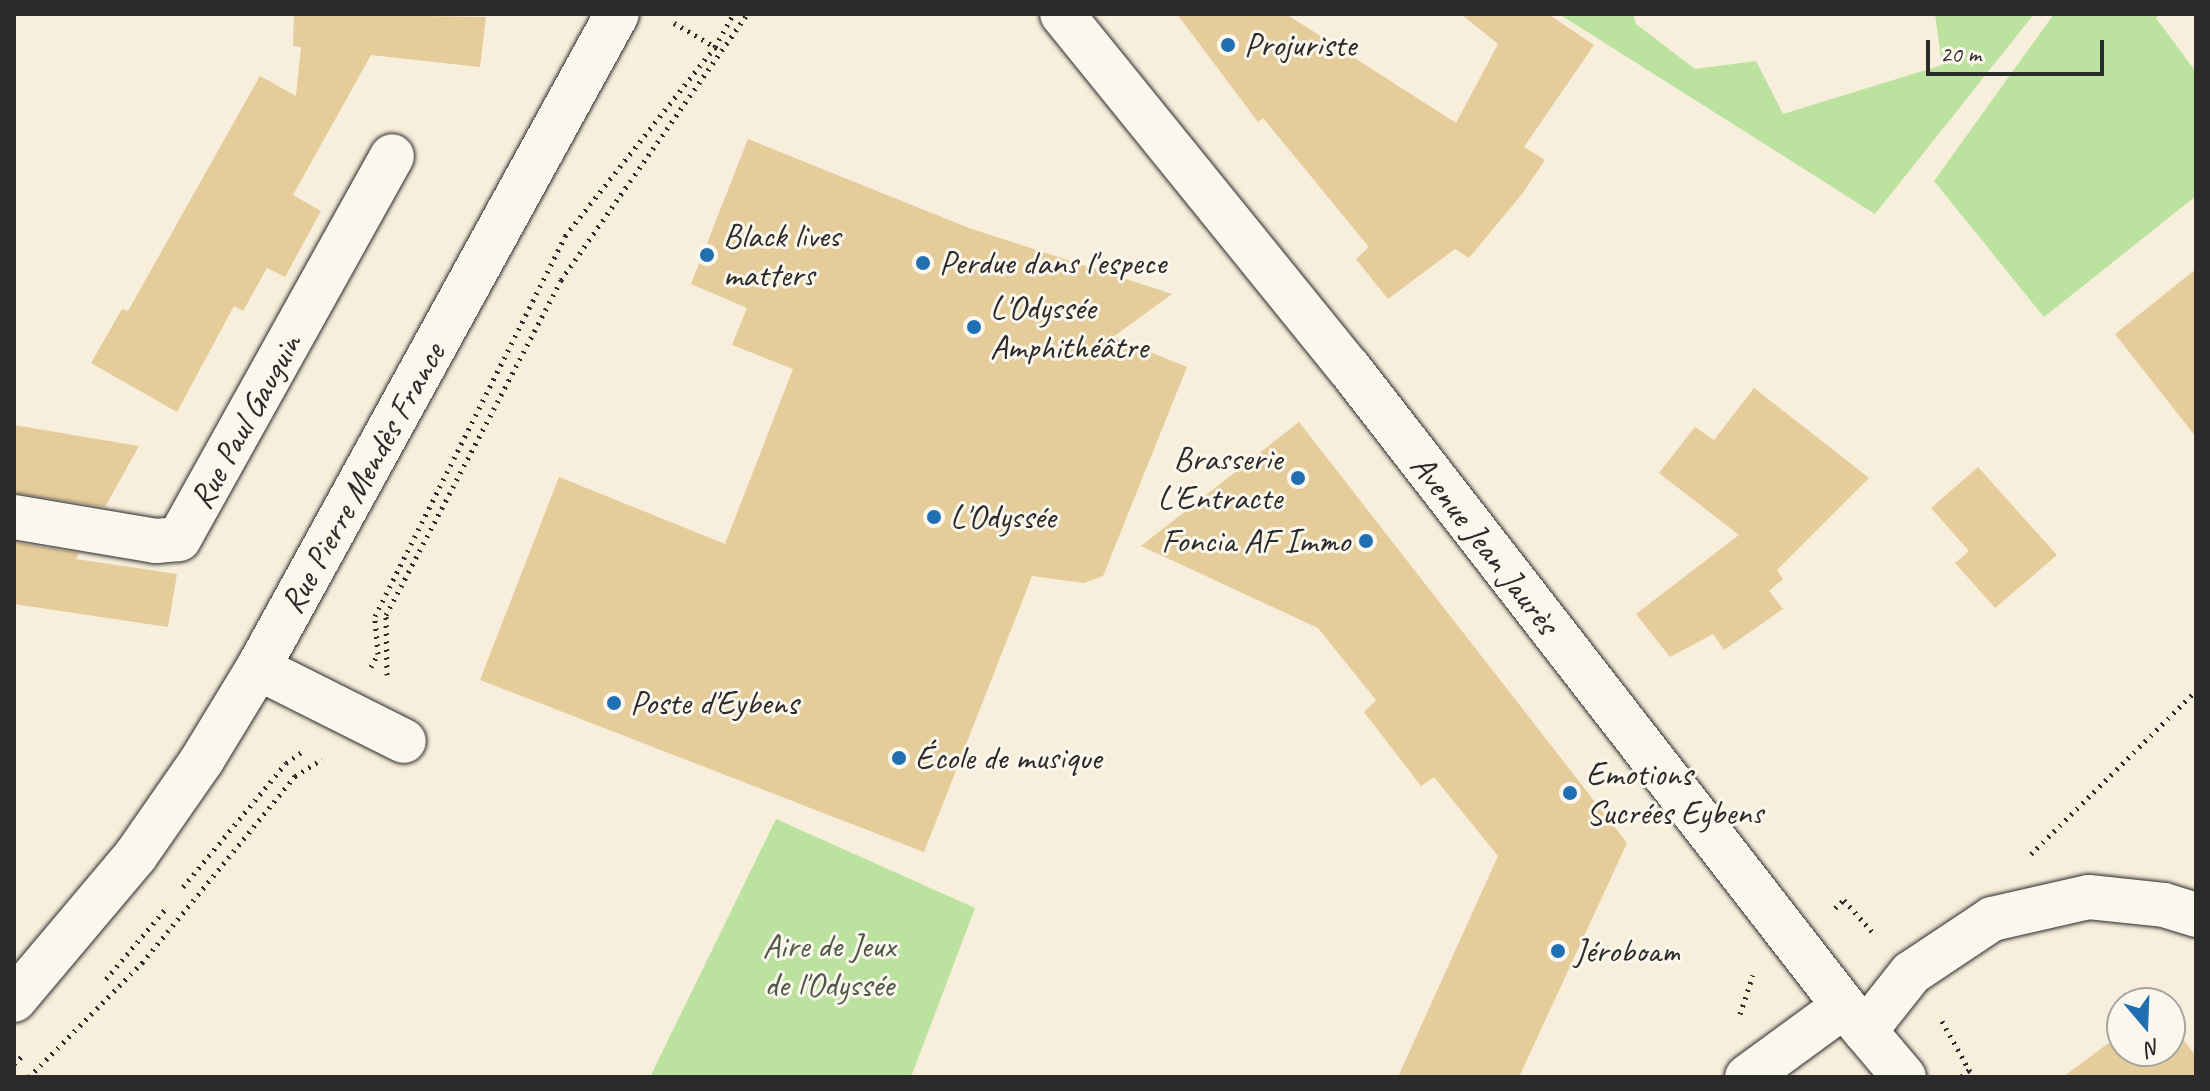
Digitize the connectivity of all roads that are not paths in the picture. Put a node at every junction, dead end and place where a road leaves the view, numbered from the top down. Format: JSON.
{"nodes":[{"id":1,"x":617,"y":14,"type":"edge"},
{"id":2,"x":1062,"y":14,"type":"edge"},
{"id":3,"x":392,"y":156,"type":"dead end"},
{"id":4,"x":14,"y":517,"type":"edge"},
{"id":5,"x":258,"y":668,"type":"junction"},
{"id":6,"x":404,"y":741,"type":"dead end"},
{"id":7,"x":2196,"y":915,"type":"edge"},
{"id":8,"x":78,"y":922,"type":"junction"},
{"id":9,"x":14,"y":966,"type":"edge"},
{"id":10,"x":14,"y":1000,"type":"edge"},
{"id":11,"x":1854,"y":1019,"type":"junction"},
{"id":12,"x":1747,"y":1077,"type":"edge"},
{"id":13,"x":1904,"y":1077,"type":"edge"}],
"edges":[{"from":1,"to":5,"type":"main road","name":"Rue Pierre Mendès France"},
{"from":2,"to":11,"type":"main road","name":"Avenue Jean Jaurès"},
{"from":3,"to":4,"type":"main road","name":"Rue Paul Gauguin"},
{"from":5,"to":6,"type":"main road"},
{"from":5,"to":8,"type":"main road","name":"Rue Pierre Mendès France"},
{"from":7,"to":11,"type":"main road"},
{"from":8,"to":9,"type":"main road","name":"Rue Pierre Mendès France"},
{"from":8,"to":10,"type":"main road","name":"Rue Pierre Mendès France"},
{"from":11,"to":12,"type":"main road"},
{"from":11,"to":13,"type":"main road","name":"Avenue Jean Jaurès"}]}
